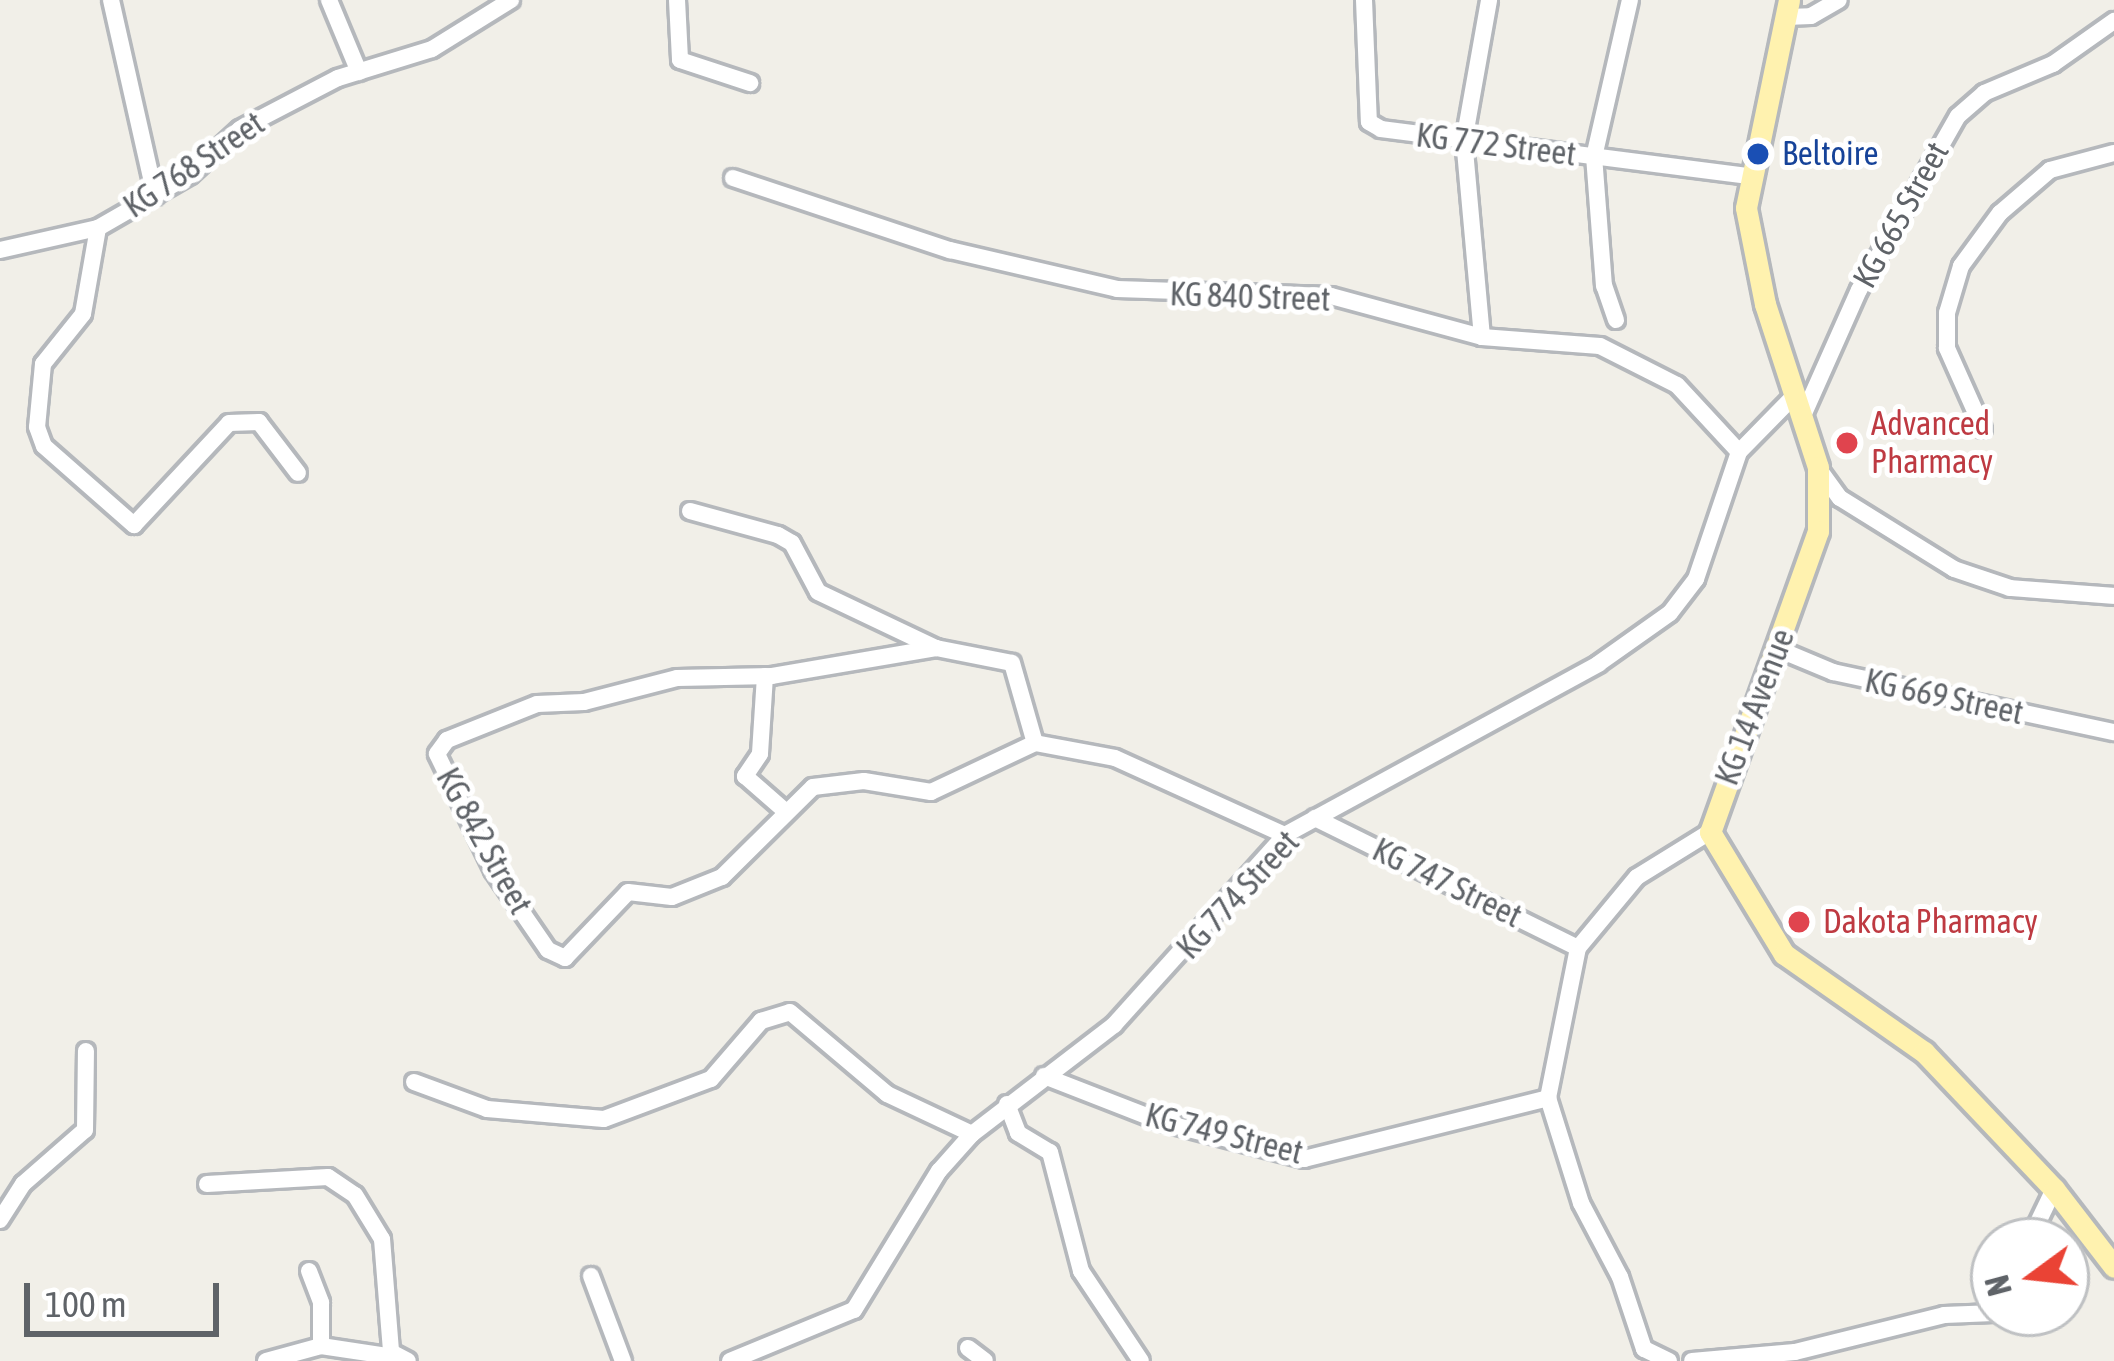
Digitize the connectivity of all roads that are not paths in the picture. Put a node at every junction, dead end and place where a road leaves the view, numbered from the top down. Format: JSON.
{"nodes":[{"id":1,"x":111,"y":0,"type":"edge"},
{"id":2,"x":329,"y":0,"type":"edge"},
{"id":3,"x":511,"y":0,"type":"edge"},
{"id":4,"x":677,"y":0,"type":"edge"},
{"id":5,"x":1364,"y":0,"type":"edge"},
{"id":6,"x":1489,"y":0,"type":"edge"},
{"id":7,"x":1630,"y":0,"type":"edge"},
{"id":8,"x":1839,"y":0,"type":"edge"},
{"id":9,"x":1787,"y":8,"type":"edge"},
{"id":10,"x":2114,"y":21,"type":"edge"},
{"id":11,"x":359,"y":72,"type":"junction"},
{"id":12,"x":750,"y":82,"type":"dead end"},
{"id":13,"x":1464,"y":141,"type":"junction"},
{"id":14,"x":2114,"y":153,"type":"edge"},
{"id":15,"x":1594,"y":157,"type":"junction"},
{"id":16,"x":1747,"y":176,"type":"junction"},
{"id":17,"x":733,"y":178,"type":"dead end"},
{"id":18,"x":155,"y":196,"type":"junction"},
{"id":19,"x":98,"y":228,"type":"junction"},
{"id":20,"x":0,"y":250,"type":"edge"},
{"id":21,"x":1616,"y":320,"type":"dead end"},
{"id":22,"x":1482,"y":337,"type":"junction"},
{"id":23,"x":1796,"y":394,"type":"junction"},
{"id":24,"x":1802,"y":418,"type":"junction"},
{"id":25,"x":1983,"y":429,"type":"dead end"},
{"id":26,"x":1739,"y":452,"type":"junction"},
{"id":27,"x":1818,"y":467,"type":"junction"},
{"id":28,"x":298,"y":473,"type":"dead end"},
{"id":29,"x":691,"y":511,"type":"dead end"},
{"id":30,"x":2114,"y":596,"type":"edge"},
{"id":31,"x":936,"y":649,"type":"junction"},
{"id":32,"x":1778,"y":649,"type":"junction"},
{"id":33,"x":764,"y":676,"type":"junction"},
{"id":34,"x":2114,"y":732,"type":"edge"},
{"id":35,"x":1035,"y":743,"type":"junction"},
{"id":36,"x":784,"y":810,"type":"junction"},
{"id":37,"x":1315,"y":818,"type":"junction"},
{"id":38,"x":1710,"y":832,"type":"junction"},
{"id":39,"x":1285,"y":836,"type":"junction"},
{"id":40,"x":1578,"y":948,"type":"junction"},
{"id":41,"x":86,"y":1051,"type":"dead end"},
{"id":42,"x":1044,"y":1076,"type":"junction"},
{"id":43,"x":414,"y":1082,"type":"dead end"},
{"id":44,"x":1548,"y":1098,"type":"junction"},
{"id":45,"x":1007,"y":1104,"type":"junction"},
{"id":46,"x":972,"y":1134,"type":"junction"},
{"id":47,"x":207,"y":1184,"type":"dead end"},
{"id":48,"x":2054,"y":1189,"type":"junction"},
{"id":49,"x":2041,"y":1217,"type":"edge"},
{"id":50,"x":0,"y":1220,"type":"edge"},
{"id":51,"x":2114,"y":1267,"type":"edge"},
{"id":52,"x":309,"y":1270,"type":"dead end"},
{"id":53,"x":591,"y":1276,"type":"dead end"},
{"id":54,"x":1970,"y":1314,"type":"edge"},
{"id":55,"x":321,"y":1346,"type":"junction"},
{"id":56,"x":968,"y":1348,"type":"dead end"},
{"id":57,"x":1796,"y":1356,"type":"edge"},
{"id":58,"x":402,"y":1359,"type":"edge"},
{"id":59,"x":1649,"y":1359,"type":"edge"},
{"id":60,"x":736,"y":1360,"type":"edge"},
{"id":61,"x":266,"y":1361,"type":"edge"},
{"id":62,"x":622,"y":1361,"type":"edge"},
{"id":63,"x":985,"y":1361,"type":"edge"},
{"id":64,"x":1141,"y":1361,"type":"edge"},
{"id":65,"x":1669,"y":1361,"type":"edge"},
{"id":66,"x":1692,"y":1361,"type":"edge"}],
"edges":[{"from":1,"to":18,"type":"street"},
{"from":2,"to":11,"type":"street"},
{"from":3,"to":11,"type":"street","name":"KG 768 Street"},
{"from":4,"to":12,"type":"street"},
{"from":5,"to":13,"type":"street","name":"KG 772 Street"},
{"from":6,"to":13,"type":"street"},
{"from":7,"to":15,"type":"street"},
{"from":8,"to":9,"type":"street"},
{"from":9,"to":16,"type":"main road","name":"KG 14 Avenue"},
{"from":10,"to":24,"type":"street","name":"KG 665 Street"},
{"from":11,"to":18,"type":"street","name":"KG 768 Street"},
{"from":13,"to":15,"type":"street","name":"KG 772 Street"},
{"from":13,"to":22,"type":"street"},
{"from":14,"to":25,"type":"street"},
{"from":15,"to":16,"type":"street","name":"KG 772 Street"},
{"from":15,"to":21,"type":"street"},
{"from":16,"to":23,"type":"main road","name":"KG 14 Avenue"},
{"from":17,"to":22,"type":"street","name":"KG 840 Street"},
{"from":18,"to":19,"type":"street","name":"KG 768 Street"},
{"from":19,"to":20,"type":"street","name":"KG 768 Street"},
{"from":19,"to":28,"type":"street"},
{"from":22,"to":26,"type":"street","name":"KG 840 Street"},
{"from":23,"to":24,"type":"main road","name":"KG 14 Avenue"},
{"from":23,"to":26,"type":"street","name":"KG 774 Street"},
{"from":24,"to":27,"type":"main road","name":"KG 14 Avenue"},
{"from":26,"to":37,"type":"street","name":"KG 774 Street"},
{"from":27,"to":30,"type":"street"},
{"from":27,"to":32,"type":"main road","name":"KG 14 Avenue"},
{"from":29,"to":31,"type":"street"},
{"from":31,"to":33,"type":"street"},
{"from":31,"to":35,"type":"street"},
{"from":32,"to":34,"type":"street","name":"KG 669 Street"},
{"from":32,"to":38,"type":"main road","name":"KG 14 Avenue"},
{"from":33,"to":36,"type":"street"},
{"from":33,"to":36,"type":"street","name":"KG 842 Street"},
{"from":35,"to":36,"type":"street","name":"KG 842 Street"},
{"from":35,"to":39,"type":"street"},
{"from":37,"to":39,"type":"street","name":"KG 774 Street"},
{"from":37,"to":40,"type":"street","name":"KG 747 Street"},
{"from":38,"to":40,"type":"street"},
{"from":38,"to":48,"type":"main road"},
{"from":39,"to":42,"type":"street","name":"KG 774 Street"},
{"from":40,"to":44,"type":"street"},
{"from":41,"to":50,"type":"street"},
{"from":42,"to":44,"type":"street","name":"KG 749 Street"},
{"from":42,"to":45,"type":"street","name":"KG 774 Street"},
{"from":43,"to":46,"type":"street"},
{"from":44,"to":59,"type":"street"},
{"from":45,"to":46,"type":"street","name":"KG 774 Street"},
{"from":45,"to":64,"type":"street"},
{"from":46,"to":60,"type":"street","name":"KG 774 Street"},
{"from":47,"to":58,"type":"street"},
{"from":48,"to":49,"type":"street"},
{"from":48,"to":51,"type":"main road"},
{"from":52,"to":55,"type":"street"},
{"from":53,"to":62,"type":"street"},
{"from":54,"to":57,"type":"street"},
{"from":55,"to":58,"type":"street"},
{"from":55,"to":61,"type":"street"},
{"from":56,"to":63,"type":"street"},
{"from":57,"to":66,"type":"street"},
{"from":59,"to":65,"type":"street"}]}
